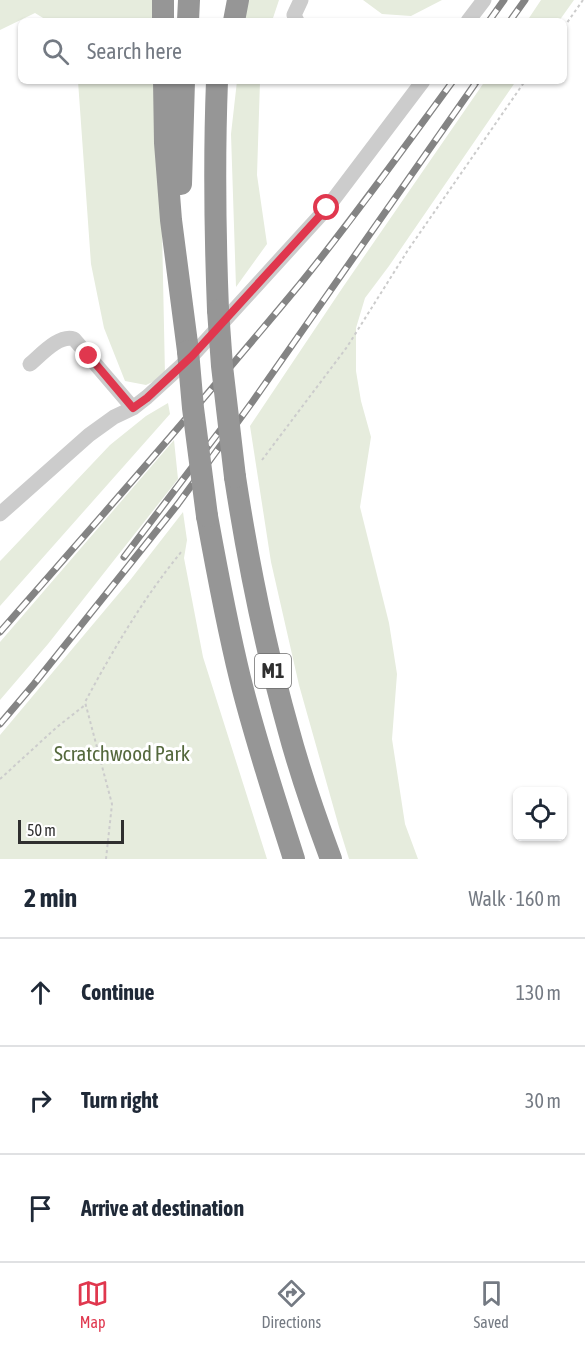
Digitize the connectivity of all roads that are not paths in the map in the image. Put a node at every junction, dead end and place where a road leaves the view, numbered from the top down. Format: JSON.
{"nodes":[{"id":1,"x":163,"y":0,"type":"edge"},
{"id":2,"x":189,"y":0,"type":"edge"},
{"id":3,"x":223,"y":0,"type":"edge"},
{"id":4,"x":238,"y":0,"type":"edge"},
{"id":5,"x":301,"y":0,"type":"edge"},
{"id":6,"x":484,"y":0,"type":"edge"},
{"id":7,"x":163,"y":18,"type":"edge"},
{"id":8,"x":188,"y":18,"type":"edge"},
{"id":9,"x":221,"y":18,"type":"edge"},
{"id":10,"x":235,"y":18,"type":"edge"},
{"id":11,"x":296,"y":18,"type":"edge"},
{"id":12,"x":470,"y":18,"type":"edge"},
{"id":13,"x":164,"y":84,"type":"edge"},
{"id":14,"x":184,"y":84,"type":"edge"},
{"id":15,"x":218,"y":84,"type":"edge"},
{"id":16,"x":223,"y":84,"type":"edge"},
{"id":17,"x":421,"y":84,"type":"edge"},
{"id":18,"x":216,"y":125,"type":"junction"},
{"id":19,"x":188,"y":351,"type":"junction"},
{"id":20,"x":30,"y":364,"type":"dead end"},
{"id":21,"x":133,"y":408,"type":"junction"},
{"id":22,"x":0,"y":513,"type":"edge"},
{"id":23,"x":294,"y":859,"type":"edge"},
{"id":24,"x":331,"y":859,"type":"edge"}],
"edges":[{"from":1,"to":7,"type":"highway"},
{"from":2,"to":8,"type":"highway"},
{"from":3,"to":9,"type":"highway"},
{"from":4,"to":10,"type":"highway"},
{"from":5,"to":11,"type":"lane"},
{"from":6,"to":12,"type":"lane"},
{"from":13,"to":19,"type":"highway","number":"M1"},
{"from":14,"to":19,"type":"highway","number":"M1"},
{"from":15,"to":18,"type":"highway","number":"M1"},
{"from":16,"to":18,"type":"highway","number":"M1"},
{"from":17,"to":21,"type":"lane"},
{"from":18,"to":24,"type":"highway","number":"M1","bridge":true},
{"from":19,"to":23,"type":"highway","number":"M1","bridge":true},
{"from":20,"to":21,"type":"lane"},
{"from":21,"to":22,"type":"lane"}]}
